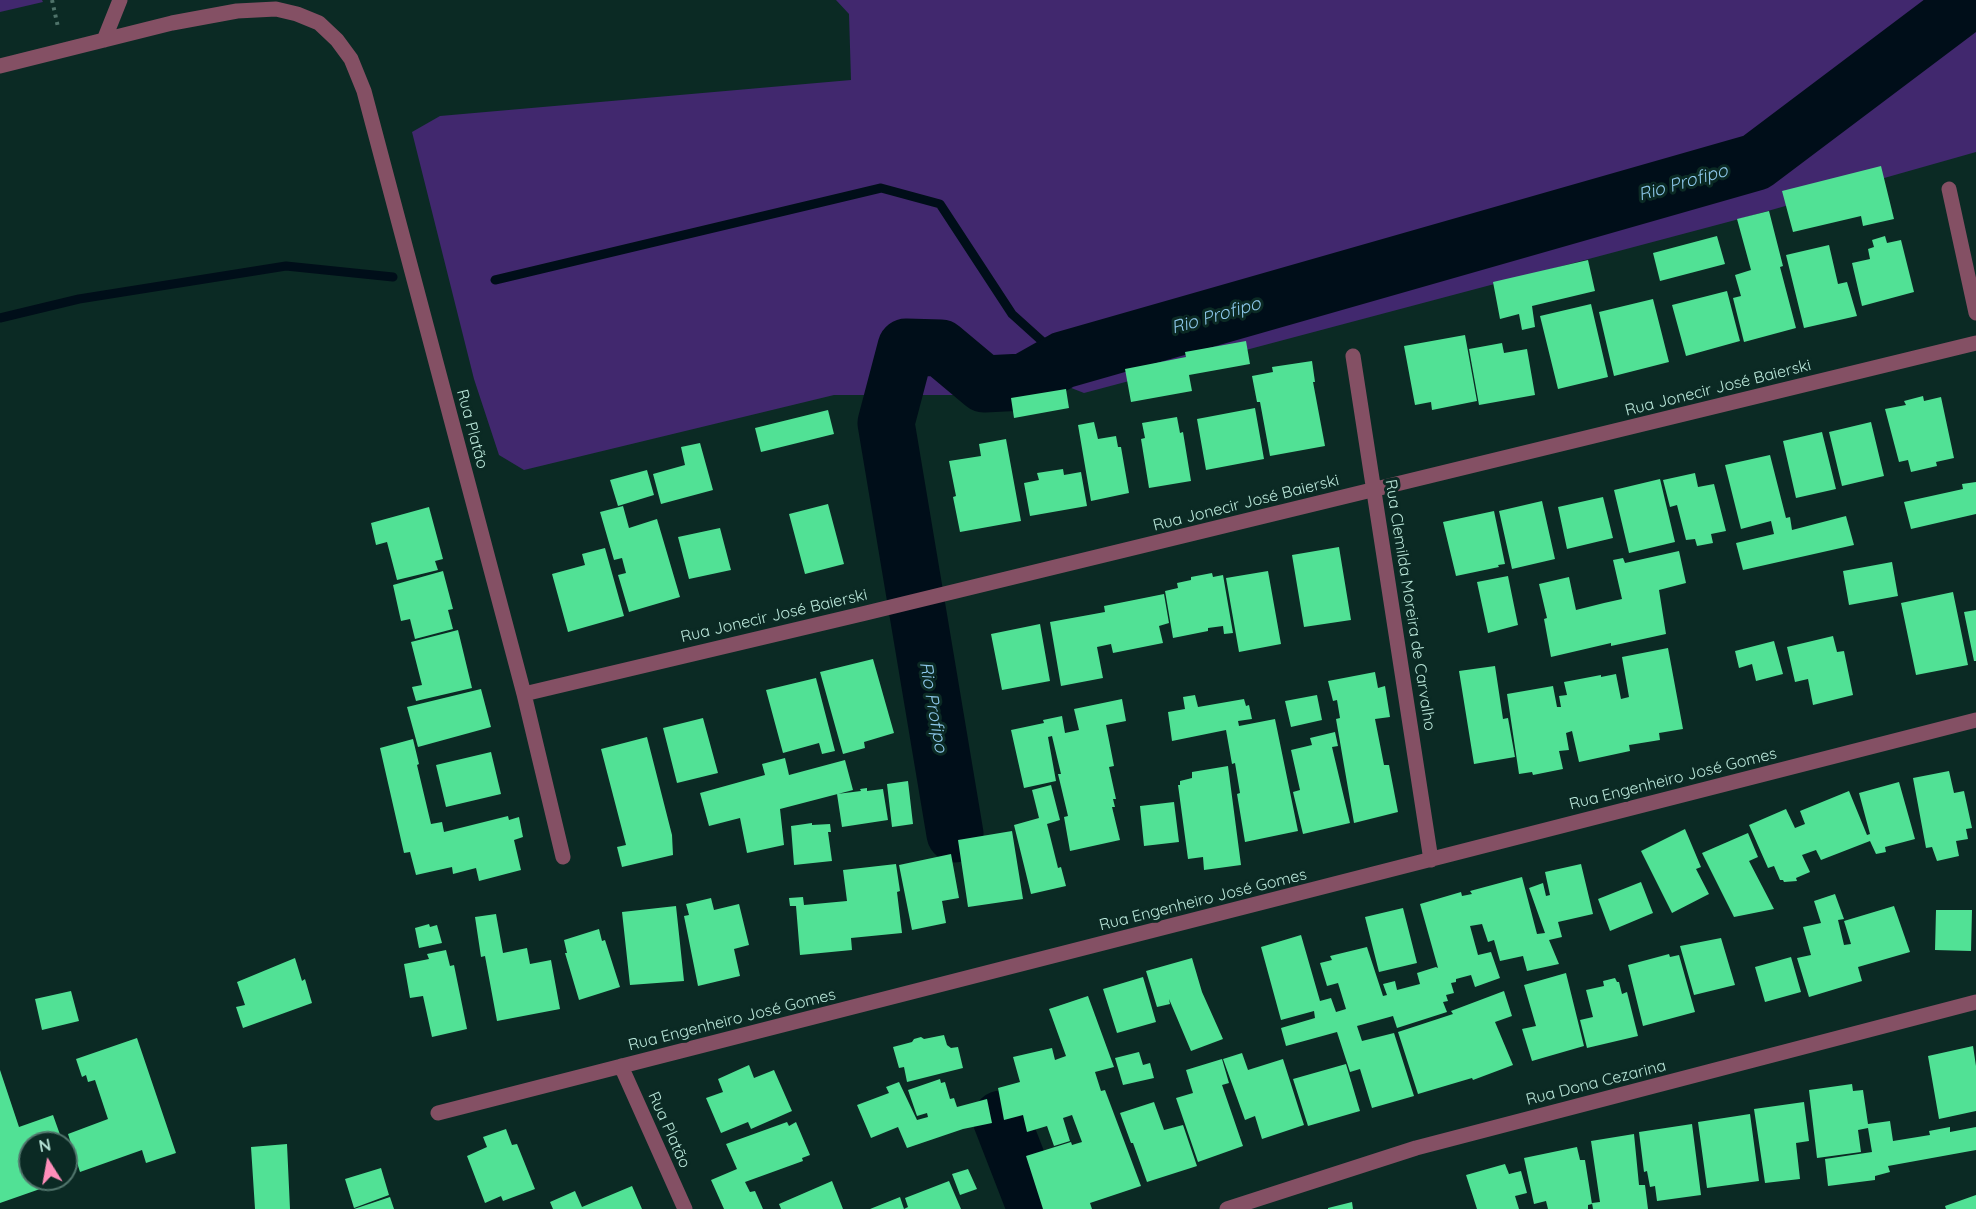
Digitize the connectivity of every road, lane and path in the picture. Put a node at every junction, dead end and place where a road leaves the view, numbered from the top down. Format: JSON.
{"nodes":[{"id":1,"x":120,"y":0,"type":"edge"},
{"id":2,"x":104,"y":40,"type":"junction"},
{"id":3,"x":0,"y":66,"type":"edge"},
{"id":4,"x":1949,"y":189,"type":"dead end"},
{"id":5,"x":1976,"y":313,"type":"edge"},
{"id":6,"x":1976,"y":343,"type":"edge"},
{"id":7,"x":1353,"y":356,"type":"dead end"},
{"id":8,"x":1374,"y":490,"type":"junction"},
{"id":9,"x":524,"y":694,"type":"junction"},
{"id":10,"x":1976,"y":720,"type":"edge"},
{"id":11,"x":563,"y":857,"type":"dead end"},
{"id":12,"x":1431,"y":860,"type":"junction"},
{"id":13,"x":1976,"y":1002,"type":"edge"},
{"id":14,"x":621,"y":1066,"type":"junction"},
{"id":15,"x":438,"y":1113,"type":"dead end"},
{"id":16,"x":685,"y":1209,"type":"edge"},
{"id":17,"x":1227,"y":1209,"type":"edge"}],
"edges":[{"from":1,"to":2,"type":"street"},
{"from":2,"to":3,"type":"street"},
{"from":2,"to":9,"type":"street","name":"Rua Platão"},
{"from":4,"to":5,"type":"street"},
{"from":6,"to":8,"type":"street","name":"Rua Jonecir José Baierski"},
{"from":7,"to":8,"type":"street","name":"Rua Clemilda Moreira de Carvalho"},
{"from":8,"to":9,"type":"street","name":"Rua Jonecir José Baierski"},
{"from":8,"to":12,"type":"street","name":"Rua Clemilda Moreira de Carvalho"},
{"from":9,"to":11,"type":"street","name":"Rua Platão"},
{"from":10,"to":12,"type":"street","name":"Rua Engenheiro José Gomes"},
{"from":12,"to":14,"type":"street","name":"Rua Engenheiro José Gomes"},
{"from":13,"to":17,"type":"street","name":"Rua Dona Cezarina"},
{"from":14,"to":15,"type":"street","name":"Rua Engenheiro José Gomes"},
{"from":14,"to":16,"type":"street","name":"Rua Platão"}]}
